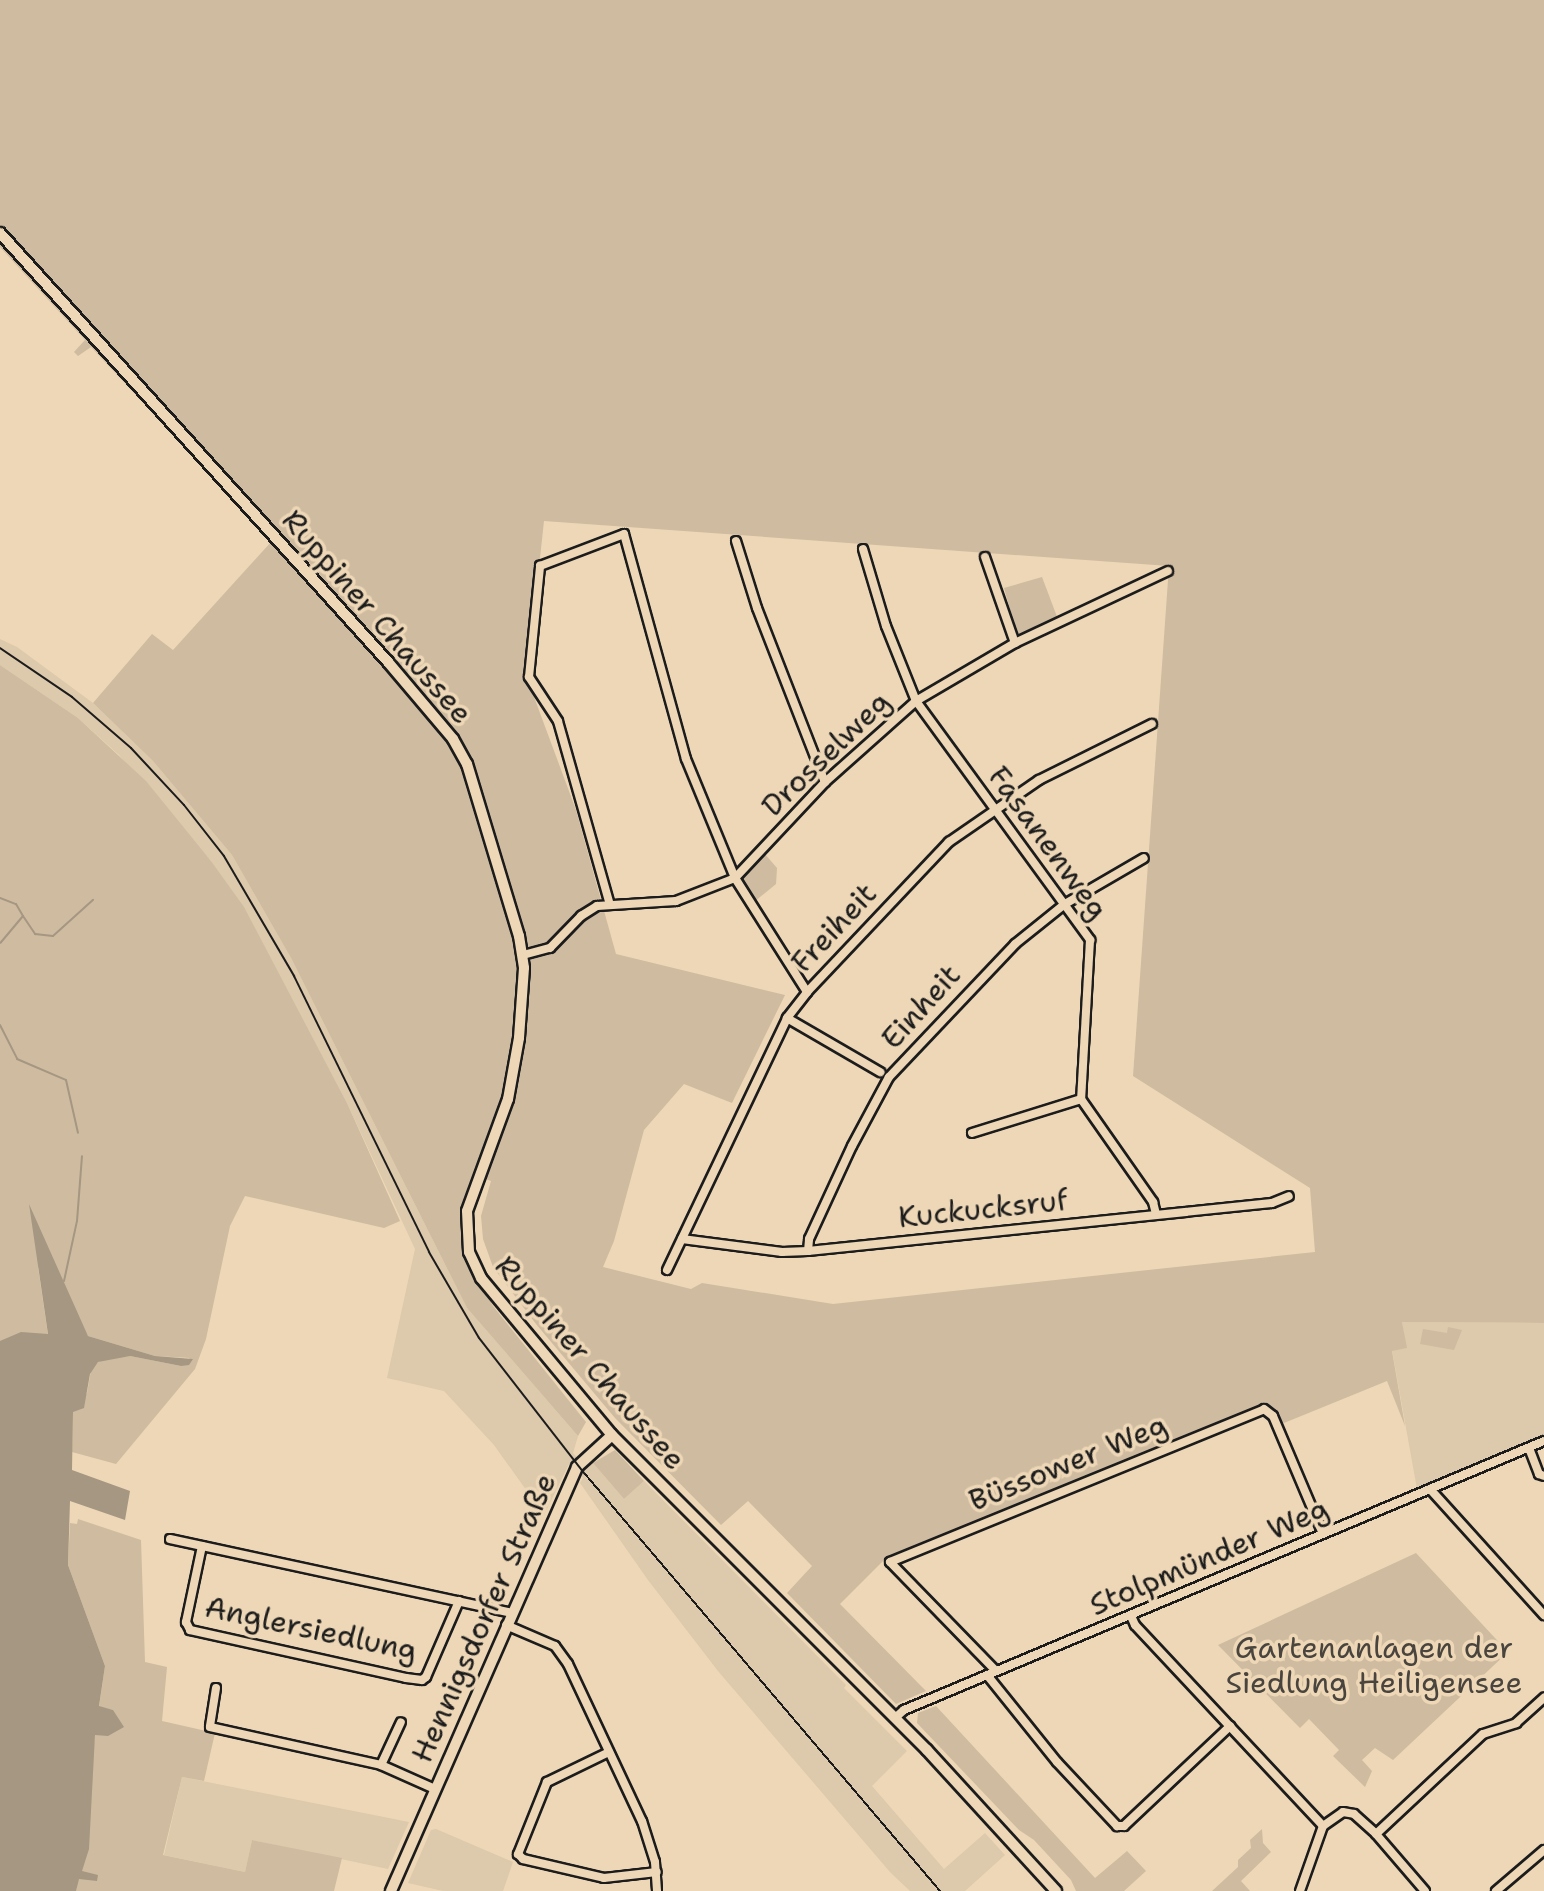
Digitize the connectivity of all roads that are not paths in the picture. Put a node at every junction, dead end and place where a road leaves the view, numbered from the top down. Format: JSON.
{"nodes":[{"id":1,"x":0,"y":233,"type":"edge"},
{"id":2,"x":736,"y":541,"type":"dead end"},
{"id":3,"x":863,"y":549,"type":"dead end"},
{"id":4,"x":985,"y":557,"type":"dead end"},
{"id":5,"x":1168,"y":571,"type":"dead end"},
{"id":6,"x":1015,"y":643,"type":"junction"},
{"id":7,"x":916,"y":701,"type":"junction"},
{"id":8,"x":1152,"y":724,"type":"dead end"},
{"id":9,"x":825,"y":782,"type":"junction"},
{"id":10,"x":995,"y":809,"type":"junction"},
{"id":11,"x":1144,"y":858,"type":"dead end"},
{"id":12,"x":735,"y":878,"type":"junction"},
{"id":13,"x":1065,"y":904,"type":"junction"},
{"id":14,"x":610,"y":905,"type":"junction"},
{"id":15,"x":523,"y":955,"type":"junction"},
{"id":16,"x":807,"y":992,"type":"junction"},
{"id":17,"x":787,"y":1018,"type":"junction"},
{"id":18,"x":880,"y":1072,"type":"dead end"},
{"id":19,"x":1081,"y":1099,"type":"junction"},
{"id":20,"x":972,"y":1133,"type":"dead end"},
{"id":21,"x":1289,"y":1196,"type":"dead end"},
{"id":22,"x":1156,"y":1214,"type":"junction"},
{"id":23,"x":682,"y":1239,"type":"junction"},
{"id":24,"x":808,"y":1251,"type":"junction"},
{"id":25,"x":667,"y":1270,"type":"dead end"},
{"id":26,"x":612,"y":1435,"type":"junction"},
{"id":27,"x":1544,"y":1441,"type":"edge"},
{"id":28,"x":1529,"y":1448,"type":"junction"},
{"id":29,"x":1544,"y":1476,"type":"edge"},
{"id":30,"x":1430,"y":1489,"type":"junction"},
{"id":31,"x":1323,"y":1534,"type":"junction"},
{"id":32,"x":170,"y":1539,"type":"dead end"},
{"id":33,"x":202,"y":1546,"type":"junction"},
{"id":34,"x":459,"y":1601,"type":"junction"},
{"id":35,"x":511,"y":1613,"type":"junction"},
{"id":36,"x":1544,"y":1615,"type":"edge"},
{"id":37,"x":1131,"y":1616,"type":"junction"},
{"id":38,"x":506,"y":1625,"type":"junction"},
{"id":39,"x":991,"y":1673,"type":"junction"},
{"id":40,"x":216,"y":1688,"type":"dead end"},
{"id":41,"x":1544,"y":1698,"type":"edge"},
{"id":42,"x":895,"y":1718,"type":"junction"},
{"id":43,"x":401,"y":1722,"type":"dead end"},
{"id":44,"x":1230,"y":1726,"type":"junction"},
{"id":45,"x":609,"y":1752,"type":"junction"},
{"id":46,"x":381,"y":1765,"type":"junction"},
{"id":47,"x":435,"y":1789,"type":"junction"},
{"id":48,"x":1323,"y":1826,"type":"junction"},
{"id":49,"x":1376,"y":1834,"type":"junction"},
{"id":50,"x":1544,"y":1850,"type":"edge"},
{"id":51,"x":657,"y":1872,"type":"junction"},
{"id":52,"x":391,"y":1891,"type":"edge"},
{"id":53,"x":657,"y":1891,"type":"edge"},
{"id":54,"x":1056,"y":1891,"type":"edge"},
{"id":55,"x":1300,"y":1891,"type":"edge"},
{"id":56,"x":1425,"y":1891,"type":"edge"},
{"id":57,"x":1496,"y":1891,"type":"edge"}],
"edges":[{"from":1,"to":15,"type":"main road","name":"Ruppiner Chaussee"},
{"from":2,"to":9,"type":"street"},
{"from":3,"to":7,"type":"street","name":"Fasanenweg"},
{"from":4,"to":6,"type":"street"},
{"from":5,"to":6,"type":"street","name":"Drosselweg"},
{"from":6,"to":7,"type":"street","name":"Drosselweg"},
{"from":7,"to":9,"type":"street","name":"Drosselweg"},
{"from":7,"to":10,"type":"street","name":"Fasanenweg"},
{"from":8,"to":10,"type":"street","name":"Freiheit"},
{"from":9,"to":12,"type":"street","name":"Drosselweg"},
{"from":10,"to":13,"type":"street","name":"Fasanenweg"},
{"from":10,"to":16,"type":"street","name":"Freiheit"},
{"from":11,"to":13,"type":"street","name":"Einheit"},
{"from":12,"to":14,"type":"street","name":"Drosselweg"},
{"from":12,"to":14,"type":"street"},
{"from":12,"to":16,"type":"street"},
{"from":13,"to":19,"type":"street","name":"Fasanenweg"},
{"from":13,"to":24,"type":"street","name":"Einheit"},
{"from":14,"to":15,"type":"street","name":"Drosselweg"},
{"from":15,"to":26,"type":"main road","name":"Ruppiner Chaussee"},
{"from":16,"to":17,"type":"street","name":"Freiheit"},
{"from":17,"to":18,"type":"street"},
{"from":17,"to":23,"type":"street","name":"Freiheit"},
{"from":19,"to":20,"type":"street"},
{"from":19,"to":22,"type":"street"},
{"from":21,"to":22,"type":"street","name":"Kuckucksruf"},
{"from":22,"to":24,"type":"street","name":"Kuckucksruf"},
{"from":23,"to":24,"type":"street","name":"Kuckucksruf"},
{"from":23,"to":25,"type":"street","name":"Freiheit"},
{"from":26,"to":35,"type":"main road","name":"Hennigsdorfer Straße"},
{"from":26,"to":42,"type":"main road","name":"Ruppiner Chaussee"},
{"from":27,"to":28,"type":"street","name":"Stolpmünder Weg"},
{"from":28,"to":29,"type":"street"},
{"from":28,"to":30,"type":"street","name":"Stolpmünder Weg"},
{"from":30,"to":31,"type":"street","name":"Stolpmünder Weg"},
{"from":30,"to":36,"type":"street"},
{"from":31,"to":37,"type":"street","name":"Stolpmünder Weg"},
{"from":31,"to":39,"type":"street","name":"Büssower Weg"},
{"from":32,"to":33,"type":"street","name":"Anglersiedlung"},
{"from":33,"to":34,"type":"street","name":"Anglersiedlung"},
{"from":33,"to":34,"type":"street","name":"Anglersiedlung"},
{"from":34,"to":35,"type":"street","name":"Anglersiedlung"},
{"from":35,"to":38,"type":"main road","name":"Hennigsdorfer Straße"},
{"from":37,"to":39,"type":"street","name":"Stolpmünder Weg"},
{"from":37,"to":44,"type":"street"},
{"from":38,"to":45,"type":"street"},
{"from":38,"to":47,"type":"main road","name":"Hennigsdorfer Straße"},
{"from":39,"to":42,"type":"street","name":"Stolpmünder Weg"},
{"from":39,"to":44,"type":"street"},
{"from":40,"to":46,"type":"street","name":"Hennigsdorfer Straße"},
{"from":41,"to":49,"type":"street"},
{"from":42,"to":54,"type":"main road","name":"Ruppiner Chaussee"},
{"from":43,"to":46,"type":"street","name":"Hennigsdorfer Straße"},
{"from":44,"to":48,"type":"street"},
{"from":45,"to":51,"type":"street"},
{"from":45,"to":51,"type":"street"},
{"from":46,"to":47,"type":"street","name":"Hennigsdorfer Straße"},
{"from":47,"to":52,"type":"main road","name":"Hennigsdorfer Straße"},
{"from":48,"to":49,"type":"street"},
{"from":48,"to":55,"type":"street"},
{"from":49,"to":56,"type":"street"},
{"from":50,"to":57,"type":"street"},
{"from":51,"to":53,"type":"street"}]}
